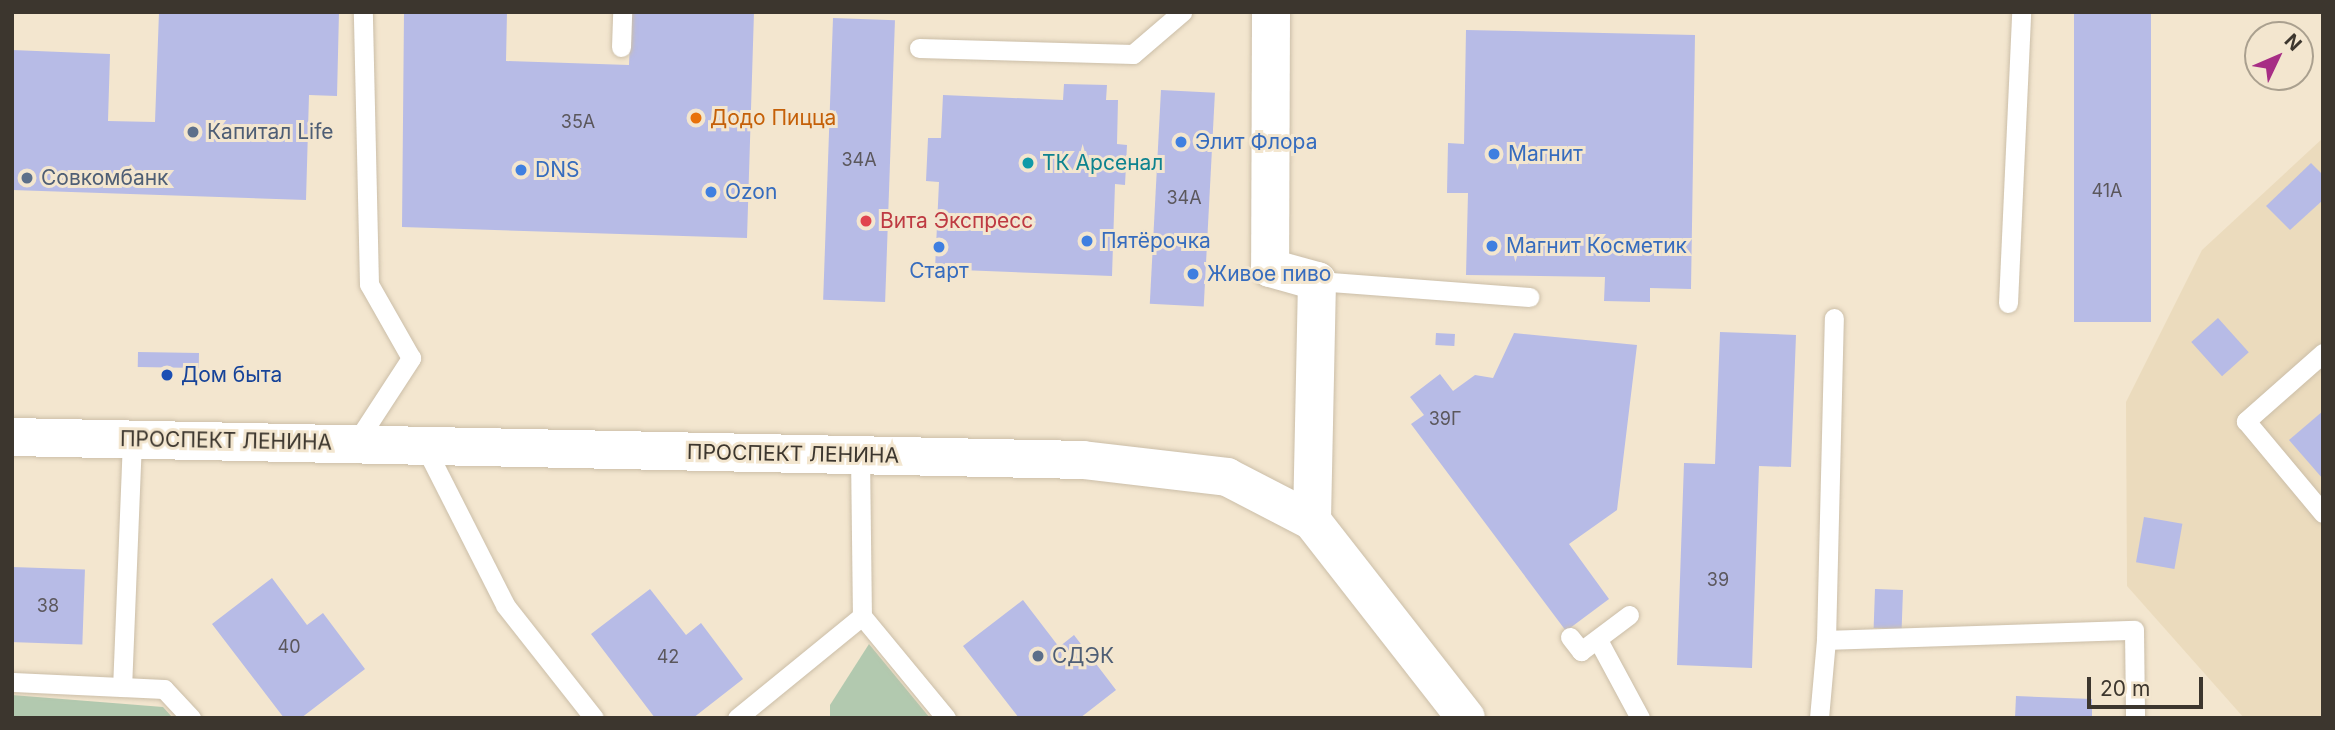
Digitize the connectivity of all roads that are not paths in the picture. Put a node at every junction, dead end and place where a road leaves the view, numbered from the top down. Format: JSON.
{"nodes":[{"id":1,"x":363,"y":12,"type":"edge"},
{"id":2,"x":622,"y":12,"type":"edge"},
{"id":3,"x":1182,"y":12,"type":"edge"},
{"id":4,"x":1271,"y":12,"type":"edge"},
{"id":5,"x":2021,"y":12,"type":"edge"},
{"id":6,"x":621,"y":47,"type":"dead end"},
{"id":7,"x":919,"y":48,"type":"dead end"},
{"id":8,"x":1317,"y":281,"type":"junction"},
{"id":9,"x":1529,"y":297,"type":"dead end"},
{"id":10,"x":2008,"y":303,"type":"dead end"},
{"id":11,"x":1834,"y":318,"type":"dead end"},
{"id":12,"x":2323,"y":353,"type":"edge"},
{"id":13,"x":12,"y":437,"type":"edge"},
{"id":14,"x":132,"y":440,"type":"junction"},
{"id":15,"x":355,"y":444,"type":"junction"},
{"id":16,"x":424,"y":445,"type":"junction"},
{"id":17,"x":860,"y":455,"type":"junction"},
{"id":18,"x":2323,"y":513,"type":"edge"},
{"id":19,"x":1312,"y":521,"type":"junction"},
{"id":20,"x":1629,"y":615,"type":"dead end"},
{"id":21,"x":862,"y":617,"type":"junction"},
{"id":22,"x":1570,"y":637,"type":"dead end"},
{"id":23,"x":1598,"y":639,"type":"junction"},
{"id":24,"x":1826,"y":640,"type":"junction"},
{"id":25,"x":12,"y":682,"type":"edge"},
{"id":26,"x":122,"y":687,"type":"junction"},
{"id":27,"x":191,"y":718,"type":"edge"},
{"id":28,"x":594,"y":718,"type":"edge"},
{"id":29,"x":737,"y":718,"type":"edge"},
{"id":30,"x":946,"y":718,"type":"edge"},
{"id":31,"x":1466,"y":718,"type":"edge"},
{"id":32,"x":1640,"y":718,"type":"edge"},
{"id":33,"x":1819,"y":718,"type":"edge"},
{"id":34,"x":2135,"y":718,"type":"edge"}],
"edges":[{"from":1,"to":15,"type":"lane"},
{"from":2,"to":6,"type":"lane"},
{"from":3,"to":7,"type":"lane"},
{"from":4,"to":8,"type":"main road"},
{"from":5,"to":10,"type":"lane"},
{"from":8,"to":9,"type":"lane"},
{"from":8,"to":19,"type":"main road"},
{"from":11,"to":24,"type":"lane"},
{"from":12,"to":18,"type":"lane"},
{"from":13,"to":14,"type":"main road","name":"ПРОСПЕКТ ЛЕНИНА"},
{"from":14,"to":15,"type":"main road","name":"ПРОСПЕКТ ЛЕНИНА"},
{"from":14,"to":26,"type":"lane"},
{"from":15,"to":16,"type":"main road","name":"ПРОСПЕКТ ЛЕНИНА"},
{"from":16,"to":17,"type":"main road","name":"ПРОСПЕКТ ЛЕНИНА"},
{"from":16,"to":28,"type":"lane"},
{"from":17,"to":19,"type":"main road","name":"ПРОСПЕКТ ЛЕНИНА"},
{"from":17,"to":21,"type":"lane"},
{"from":19,"to":31,"type":"main road","name":"ПРОСПЕКТ ЛЕНИНА"},
{"from":20,"to":23,"type":"lane"},
{"from":21,"to":29,"type":"lane"},
{"from":21,"to":30,"type":"lane"},
{"from":22,"to":23,"type":"lane"},
{"from":23,"to":32,"type":"lane"},
{"from":24,"to":33,"type":"lane"},
{"from":24,"to":34,"type":"lane"},
{"from":25,"to":26,"type":"lane"},
{"from":26,"to":27,"type":"lane"}]}
